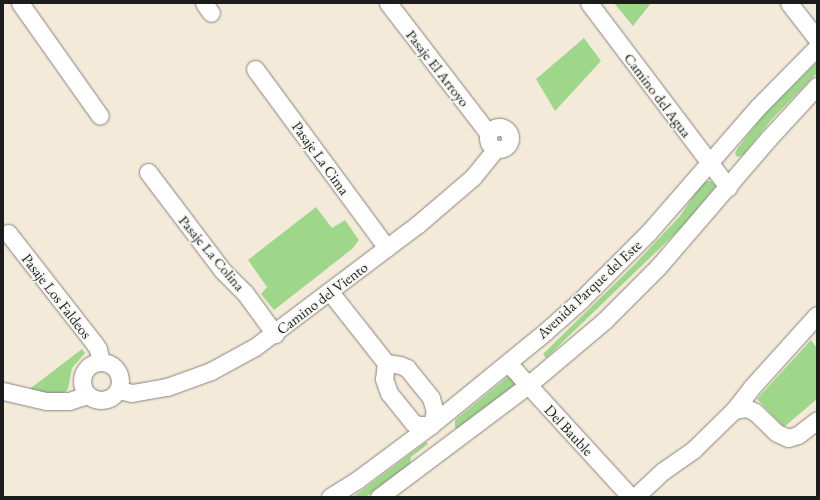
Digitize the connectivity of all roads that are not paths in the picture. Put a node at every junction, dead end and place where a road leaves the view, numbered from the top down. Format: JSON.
{"nodes":[{"id":1,"x":20,"y":3,"type":"edge"},
{"id":2,"x":388,"y":3,"type":"edge"},
{"id":3,"x":589,"y":3,"type":"edge"},
{"id":4,"x":789,"y":3,"type":"edge"},
{"id":5,"x":817,"y":39,"type":"edge"},
{"id":6,"x":817,"y":47,"type":"edge"},
{"id":7,"x":255,"y":69,"type":"dead end"},
{"id":8,"x":817,"y":86,"type":"edge"},
{"id":9,"x":100,"y":116,"type":"dead end"},
{"id":10,"x":496,"y":149,"type":"joint"},
{"id":11,"x":710,"y":162,"type":"junction"},
{"id":12,"x":148,"y":172,"type":"dead end"},
{"id":13,"x":728,"y":187,"type":"junction"},
{"id":14,"x":8,"y":233,"type":"dead end"},
{"id":15,"x":387,"y":248,"type":"junction"},
{"id":16,"x":330,"y":292,"type":"junction"},
{"id":17,"x":815,"y":323,"type":"edge"},
{"id":18,"x":275,"y":334,"type":"junction"},
{"id":19,"x":101,"y":362,"type":"junction"},
{"id":20,"x":386,"y":363,"type":"junction"},
{"id":21,"x":508,"y":363,"type":"junction"},
{"id":22,"x":528,"y":385,"type":"junction"},
{"id":23,"x":118,"y":390,"type":"junction"},
{"id":24,"x":3,"y":391,"type":"edge"},
{"id":25,"x":88,"y":394,"type":"junction"},
{"id":26,"x":734,"y":410,"type":"junction"},
{"id":27,"x":817,"y":420,"type":"edge"},
{"id":28,"x":431,"y":425,"type":"junction"},
{"id":29,"x":446,"y":448,"type":"junction"},
{"id":30,"x":330,"y":497,"type":"edge"},
{"id":31,"x":379,"y":497,"type":"edge"},
{"id":32,"x":631,"y":497,"type":"edge"},
{"id":33,"x":636,"y":497,"type":"edge"}],
"edges":[{"from":1,"to":9,"type":"street"},
{"from":2,"to":10,"type":"street","name":"Pasaje El Arroyo"},
{"from":3,"to":11,"type":"street","name":"Camino del Agua"},
{"from":4,"to":5,"type":"street"},
{"from":6,"to":11,"type":"street","name":"Avenida Parque del Este"},
{"from":7,"to":15,"type":"street","name":"Pasaje La Cima"},
{"from":8,"to":13,"type":"street","name":"Avenida Parque del Este"},
{"from":10,"to":15,"type":"street","name":"Camino del Viento"},
{"from":11,"to":13,"type":"street","name":"Camino del Agua"},
{"from":11,"to":21,"type":"street","name":"Avenida Parque del Este"},
{"from":12,"to":18,"type":"street","name":"Pasaje La Colina"},
{"from":13,"to":22,"type":"street","name":"Avenida Parque del Este"},
{"from":14,"to":19,"type":"street","name":"Pasaje Los Faldeos"},
{"from":15,"to":16,"type":"street","name":"Camino del Viento"},
{"from":16,"to":18,"type":"street","name":"Camino del Viento"},
{"from":16,"to":20,"type":"street"},
{"from":17,"to":26,"type":"street"},
{"from":18,"to":23,"type":"street","name":"Camino del Viento"},
{"from":19,"to":23,"type":"street"},
{"from":19,"to":25,"type":"street"},
{"from":20,"to":28,"type":"street"},
{"from":20,"to":28,"type":"street"},
{"from":21,"to":22,"type":"street","name":"Del Bauble"},
{"from":21,"to":28,"type":"street","name":"Avenida Parque del Este"},
{"from":22,"to":29,"type":"street","name":"Avenida Parque del Este"},
{"from":22,"to":32,"type":"street","name":"Del Bauble"},
{"from":23,"to":25,"type":"street"},
{"from":24,"to":25,"type":"street"},
{"from":26,"to":27,"type":"street"},
{"from":26,"to":33,"type":"street"},
{"from":28,"to":29,"type":"street"},
{"from":28,"to":30,"type":"street","name":"Avenida Parque del Este"},
{"from":29,"to":31,"type":"street","name":"Avenida Parque del Este"}]}
